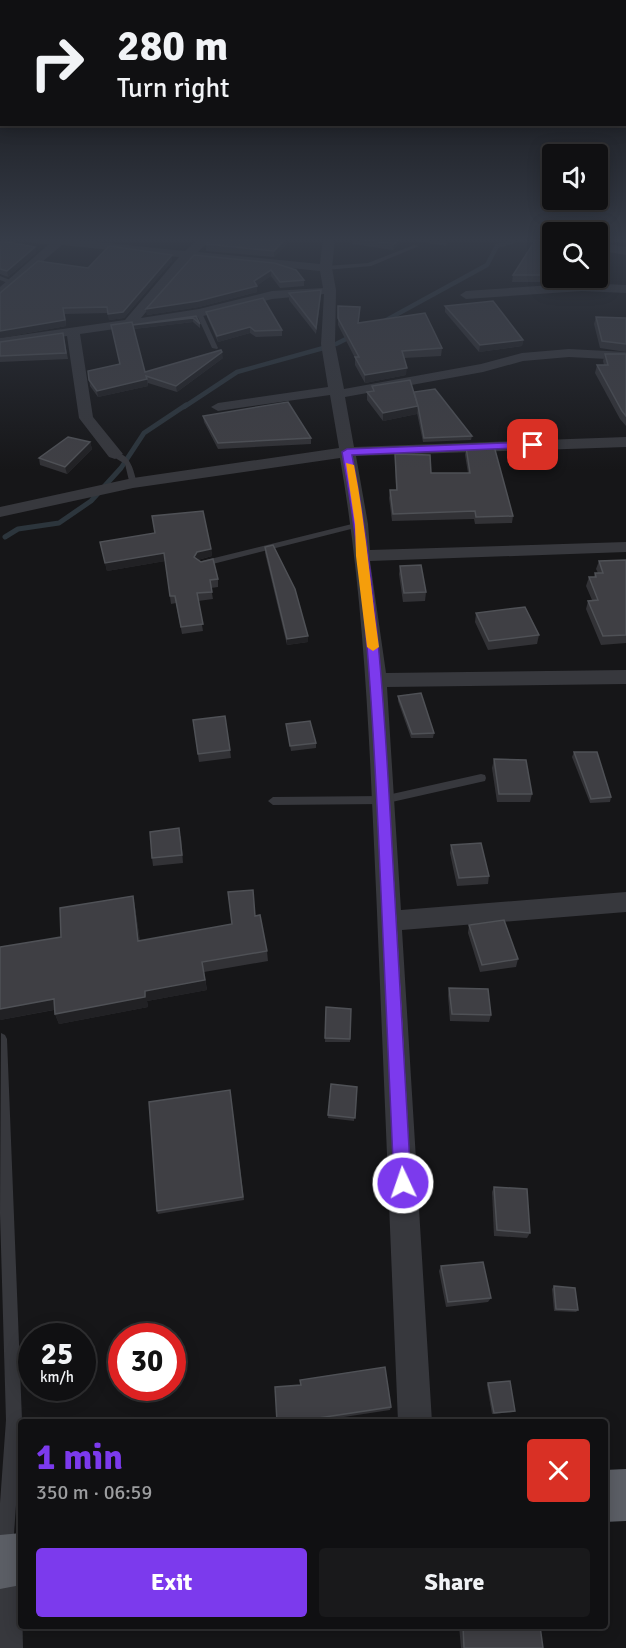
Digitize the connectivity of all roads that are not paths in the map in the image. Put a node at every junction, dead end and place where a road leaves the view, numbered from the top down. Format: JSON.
{"nodes":[{"id":1,"x":134,"y":316,"type":"edge"},
{"id":2,"x":176,"y":316,"type":"edge"},
{"id":3,"x":200,"y":316,"type":"edge"},
{"id":4,"x":329,"y":316,"type":"edge"},
{"id":5,"x":129,"y":322,"type":"junction"},
{"id":6,"x":73,"y":330,"type":"junction"},
{"id":7,"x":0,"y":342,"type":"edge"},
{"id":8,"x":215,"y":348,"type":"dead end"},
{"id":9,"x":626,"y":356,"type":"edge"},
{"id":10,"x":338,"y":392,"type":"junction"},
{"id":11,"x":218,"y":407,"type":"dead end"},
{"id":12,"x":626,"y":442,"type":"edge"},
{"id":13,"x":347,"y":452,"type":"junction"},
{"id":14,"x":122,"y":460,"type":"joint"},
{"id":15,"x":133,"y":483,"type":"junction"},
{"id":16,"x":0,"y":512,"type":"edge"},
{"id":17,"x":360,"y":524,"type":"junction"},
{"id":18,"x":626,"y":547,"type":"edge"},
{"id":19,"x":361,"y":556,"type":"junction"},
{"id":20,"x":201,"y":564,"type":"edge"},
{"id":21,"x":626,"y":676,"type":"edge"},
{"id":22,"x":377,"y":680,"type":"junction"},
{"id":23,"x":481,"y":778,"type":"dead end"},
{"id":24,"x":383,"y":800,"type":"junction"},
{"id":25,"x":273,"y":801,"type":"dead end"},
{"id":26,"x":626,"y":902,"type":"edge"},
{"id":27,"x":389,"y":921,"type":"junction"},
{"id":28,"x":1,"y":1039,"type":"edge"},
{"id":29,"x":415,"y":1419,"type":"edge"},
{"id":30,"x":626,"y":1495,"type":"edge"},
{"id":31,"x":608,"y":1496,"type":"edge"},
{"id":32,"x":8,"y":1561,"type":"edge"},
{"id":33,"x":4,"y":1648,"type":"edge"}],
"edges":[{"from":1,"to":5,"type":"street"},
{"from":2,"to":5,"type":"street"},
{"from":3,"to":8,"type":"lane"},
{"from":4,"to":10,"type":"street"},
{"from":5,"to":6,"type":"street"},
{"from":6,"to":7,"type":"street"},
{"from":6,"to":14,"type":"street"},
{"from":9,"to":10,"type":"street"},
{"from":10,"to":11,"type":"street"},
{"from":10,"to":13,"type":"street"},
{"from":12,"to":13,"type":"street"},
{"from":13,"to":15,"type":"street"},
{"from":13,"to":17,"type":"street"},
{"from":14,"to":15,"type":"lane"},
{"from":15,"to":16,"type":"street"},
{"from":17,"to":19,"type":"street"},
{"from":17,"to":20,"type":"lane"},
{"from":18,"to":19,"type":"street"},
{"from":19,"to":22,"type":"street"},
{"from":21,"to":22,"type":"street"},
{"from":22,"to":24,"type":"street"},
{"from":23,"to":24,"type":"lane"},
{"from":24,"to":25,"type":"lane"},
{"from":24,"to":27,"type":"street"},
{"from":26,"to":27,"type":"street"},
{"from":27,"to":29,"type":"street"},
{"from":28,"to":32,"type":"lane"},
{"from":30,"to":31,"type":"highway"},
{"from":32,"to":33,"type":"street"}]}
